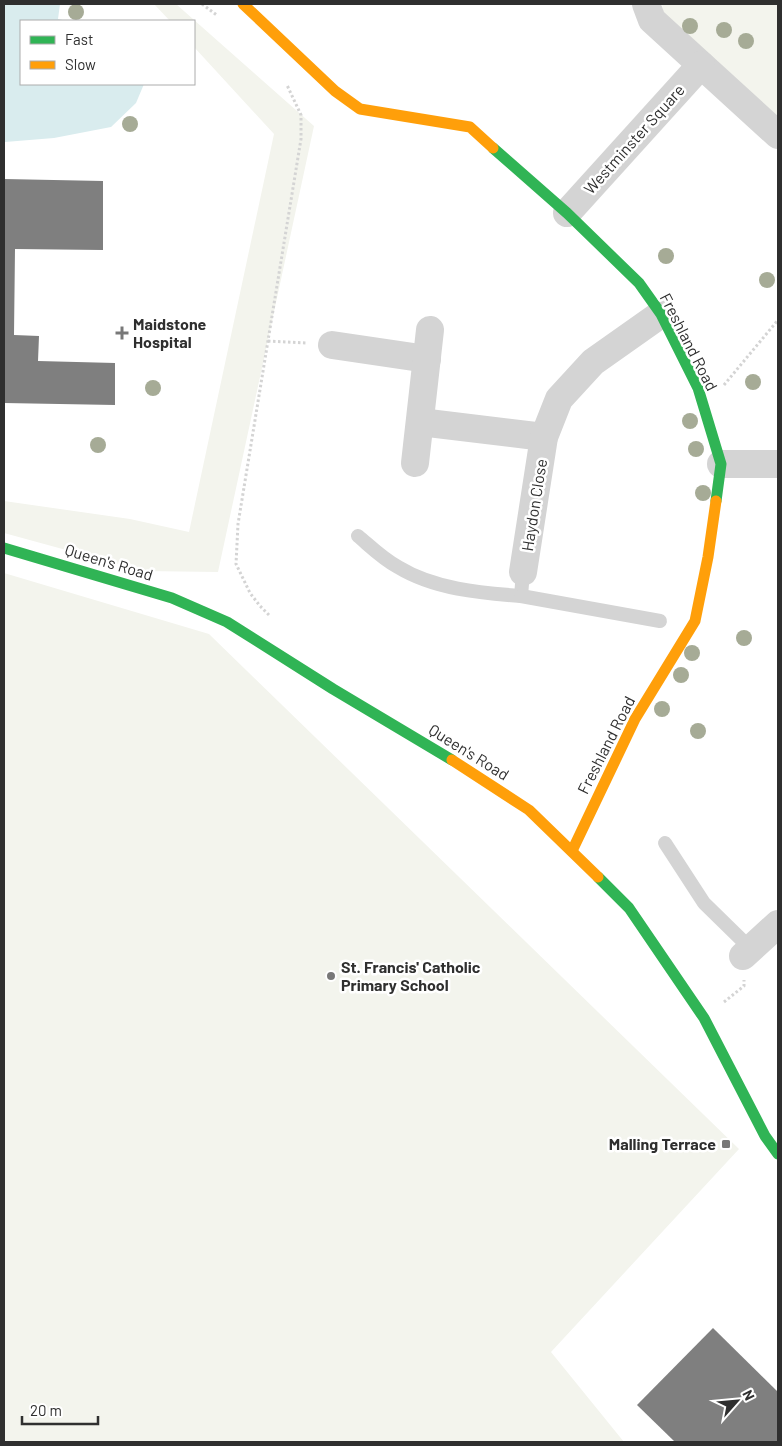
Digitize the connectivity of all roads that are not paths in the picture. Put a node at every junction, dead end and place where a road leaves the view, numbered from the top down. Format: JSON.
{"nodes":[{"id":1,"x":243,"y":4,"type":"edge"},
{"id":2,"x":646,"y":4,"type":"edge"},
{"id":3,"x":701,"y":66,"type":"junction"},
{"id":4,"x":778,"y":135,"type":"edge"},
{"id":5,"x":567,"y":213,"type":"junction"},
{"id":6,"x":661,"y":314,"type":"junction"},
{"id":7,"x":430,"y":330,"type":"dead end"},
{"id":8,"x":332,"y":345,"type":"road end"},
{"id":9,"x":426,"y":359,"type":"junction"},
{"id":10,"x":420,"y":422,"type":"junction"},
{"id":11,"x":544,"y":437,"type":"junction"},
{"id":12,"x":415,"y":463,"type":"dead end"},
{"id":13,"x":721,"y":464,"type":"junction"},
{"id":14,"x":778,"y":464,"type":"edge"},
{"id":15,"x":358,"y":536,"type":"dead end"},
{"id":16,"x":4,"y":548,"type":"edge"},
{"id":17,"x":522,"y":584,"type":"junction"},
{"id":18,"x":660,"y":621,"type":"dead end"},
{"id":19,"x":665,"y":844,"type":"dead end"},
{"id":20,"x":572,"y":851,"type":"junction"},
{"id":21,"x":778,"y":924,"type":"edge"},
{"id":22,"x":747,"y":953,"type":"joint"},
{"id":23,"x":774,"y":1138,"type":"edge"}],
"edges":[{"from":1,"to":5,"type":"street","name":"Freshland Road"},
{"from":2,"to":3,"type":"street"},
{"from":3,"to":4,"type":"street"},
{"from":3,"to":5,"type":"street","name":"Westminster Square"},
{"from":5,"to":6,"type":"street","name":"Freshland Road"},
{"from":6,"to":11,"type":"street","name":"Haydon Close"},
{"from":6,"to":13,"type":"street","name":"Freshland Road"},
{"from":7,"to":9,"type":"street"},
{"from":8,"to":9,"type":"street"},
{"from":9,"to":10,"type":"street"},
{"from":10,"to":11,"type":"street","name":"Haydon Close"},
{"from":10,"to":12,"type":"street"},
{"from":11,"to":17,"type":"street","name":"Haydon Close"},
{"from":13,"to":14,"type":"street"},
{"from":13,"to":20,"type":"street","name":"Freshland Road"},
{"from":15,"to":17,"type":"lane"},
{"from":16,"to":20,"type":"street","name":"Queen's Road"},
{"from":17,"to":18,"type":"lane"},
{"from":19,"to":22,"type":"lane"},
{"from":20,"to":23,"type":"street","name":"Queen's Road"},
{"from":21,"to":22,"type":"street"}]}
